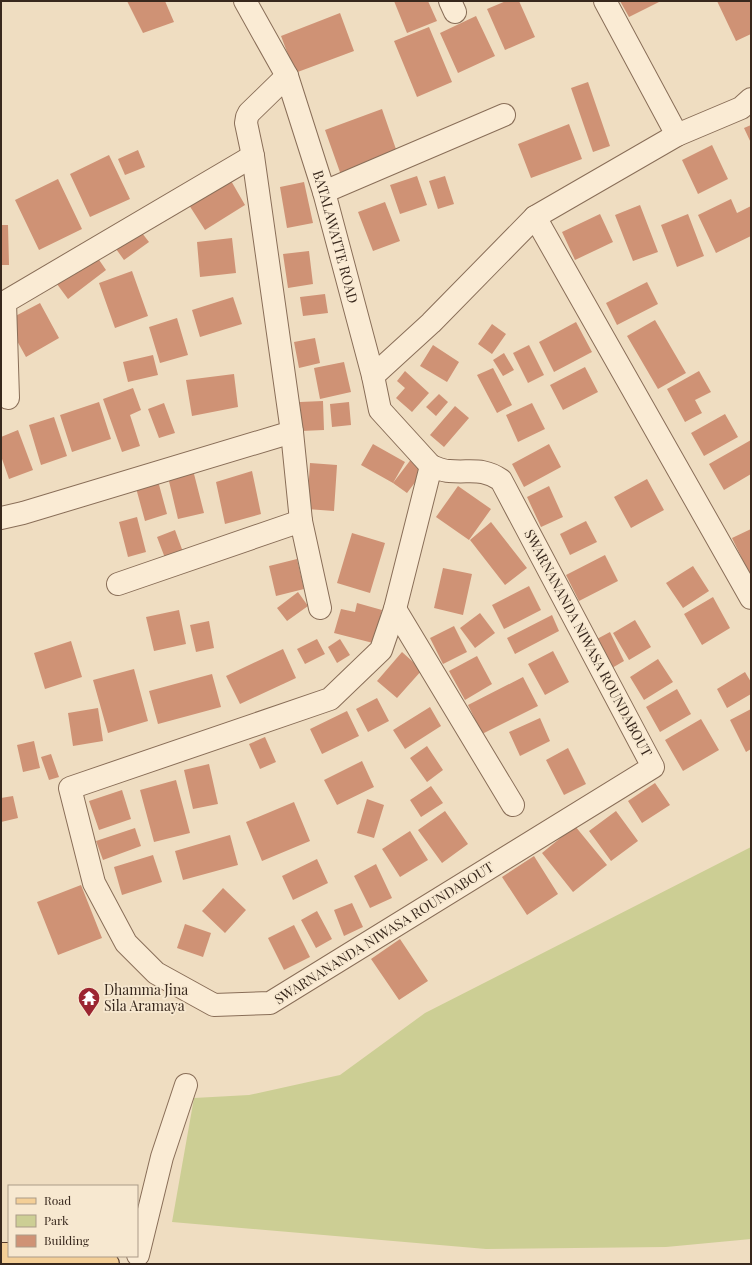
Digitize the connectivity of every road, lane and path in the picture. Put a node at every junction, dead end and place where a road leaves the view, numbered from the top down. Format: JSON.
{"nodes":[{"id":1,"x":245,"y":1,"type":"edge"},
{"id":2,"x":605,"y":1,"type":"edge"},
{"id":3,"x":287,"y":76,"type":"junction"},
{"id":4,"x":751,"y":99,"type":"edge"},
{"id":5,"x":504,"y":114,"type":"dead end"},
{"id":6,"x":677,"y":136,"type":"junction"},
{"id":7,"x":252,"y":156,"type":"junction"},
{"id":8,"x":324,"y":192,"type":"junction"},
{"id":9,"x":535,"y":217,"type":"junction"},
{"id":10,"x":3,"y":301,"type":"edge"},
{"id":11,"x":372,"y":376,"type":"junction"},
{"id":12,"x":8,"y":398,"type":"dead end"},
{"id":13,"x":292,"y":432,"type":"junction"},
{"id":14,"x":431,"y":466,"type":"junction"},
{"id":15,"x":1,"y":518,"type":"edge"},
{"id":16,"x":301,"y":521,"type":"junction"},
{"id":17,"x":118,"y":584,"type":"dead end"},
{"id":18,"x":751,"y":598,"type":"edge"},
{"id":19,"x":320,"y":608,"type":"dead end"},
{"id":20,"x":395,"y":609,"type":"junction"},
{"id":21,"x":513,"y":805,"type":"dead end"},
{"id":22,"x":186,"y":1085,"type":"dead end"},
{"id":23,"x":138,"y":1255,"type":"edge"},
{"id":24,"x":34,"y":1257,"type":"edge"},
{"id":25,"x":108,"y":1264,"type":"edge"}],
"edges":[{"from":1,"to":3,"type":"street","name":"BATALAWATTE ROAD"},
{"from":2,"to":6,"type":"street"},
{"from":3,"to":7,"type":"street"},
{"from":3,"to":8,"type":"street","name":"BATALAWATTE ROAD"},
{"from":4,"to":6,"type":"street"},
{"from":5,"to":8,"type":"street"},
{"from":6,"to":9,"type":"street"},
{"from":7,"to":10,"type":"street"},
{"from":7,"to":13,"type":"street"},
{"from":8,"to":11,"type":"street","name":"BATALAWATTE ROAD"},
{"from":9,"to":11,"type":"street"},
{"from":9,"to":18,"type":"street"},
{"from":10,"to":12,"type":"street"},
{"from":11,"to":14,"type":"street","name":"BATALAWATTE ROAD"},
{"from":13,"to":15,"type":"street"},
{"from":13,"to":16,"type":"street"},
{"from":14,"to":20,"type":"street","name":"SWARNANANDA NIWASA ROUNDABOUT"},
{"from":14,"to":20,"type":"street","name":"SWARNANANDA NIWASA ROUNDABOUT"},
{"from":16,"to":17,"type":"street"},
{"from":16,"to":19,"type":"street"},
{"from":20,"to":21,"type":"street"},
{"from":22,"to":23,"type":"street"},
{"from":24,"to":25,"type":"main road"}]}
